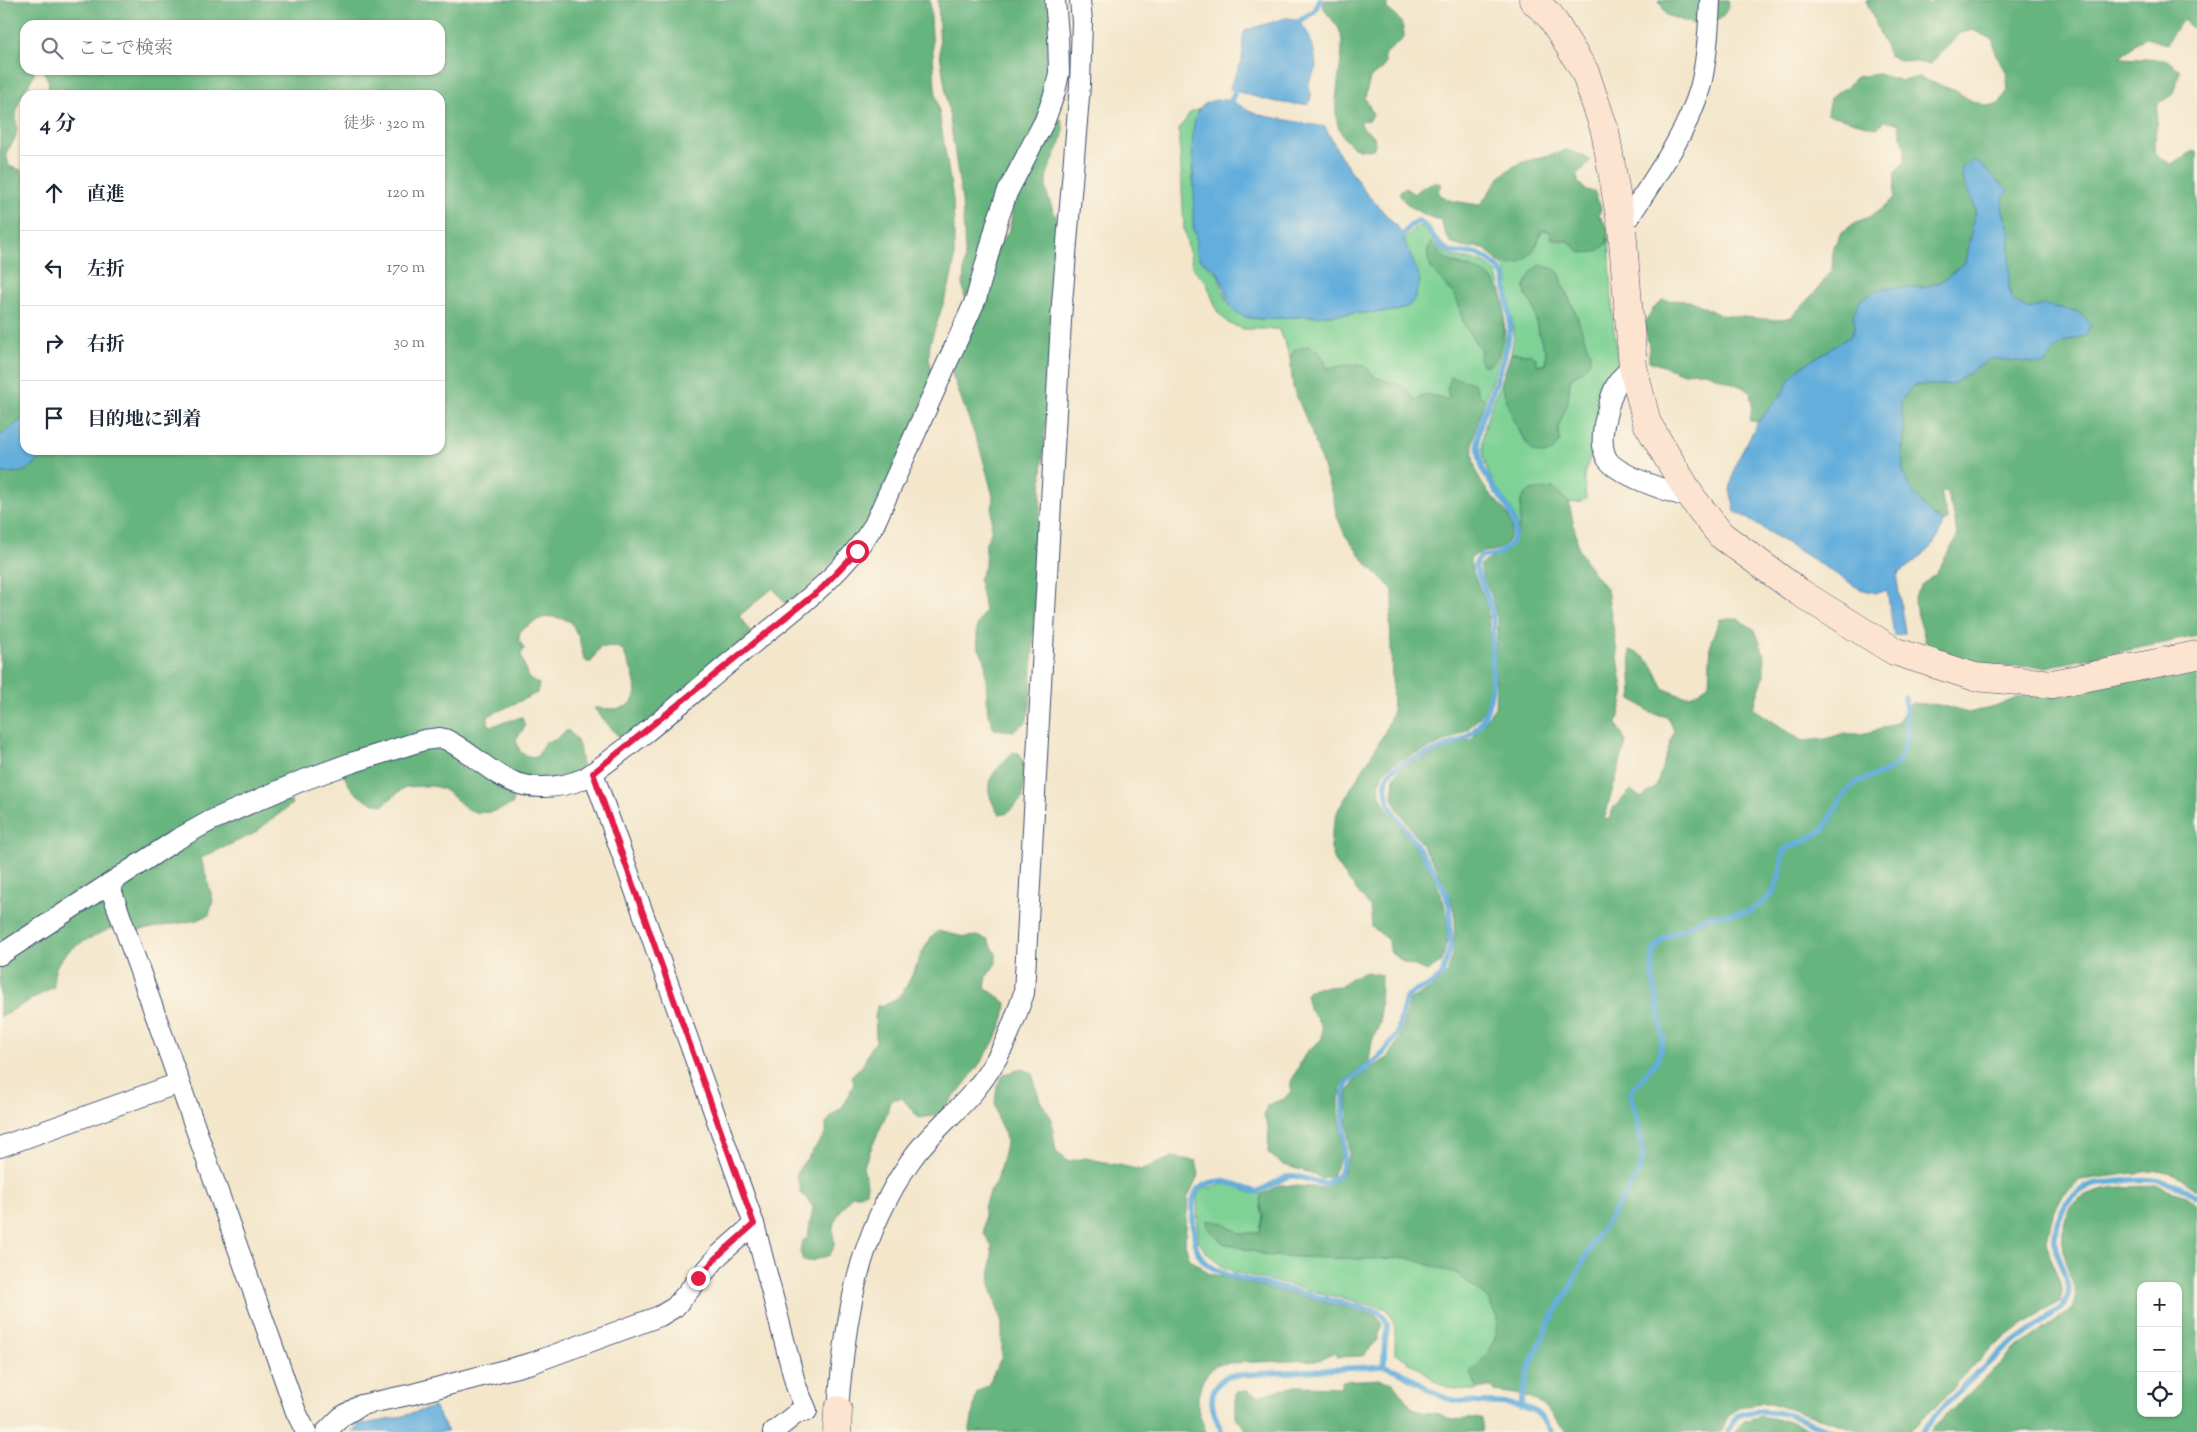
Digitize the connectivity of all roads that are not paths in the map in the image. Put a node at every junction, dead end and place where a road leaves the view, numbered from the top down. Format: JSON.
{"nodes":[{"id":1,"x":1054,"y":0,"type":"edge"},
{"id":2,"x":1080,"y":0,"type":"edge"},
{"id":3,"x":1533,"y":0,"type":"edge"},
{"id":4,"x":1710,"y":0,"type":"edge"},
{"id":5,"x":1622,"y":228,"type":"junction"},
{"id":6,"x":1633,"y":367,"type":"junction"},
{"id":7,"x":1692,"y":498,"type":"junction"},
{"id":8,"x":2197,"y":655,"type":"edge"},
{"id":9,"x":593,"y":773,"type":"junction"},
{"id":10,"x":109,"y":884,"type":"junction"},
{"id":11,"x":0,"y":956,"type":"edge"},
{"id":12,"x":179,"y":1083,"type":"junction"},
{"id":13,"x":0,"y":1147,"type":"edge"},
{"id":14,"x":754,"y":1224,"type":"junction"},
{"id":15,"x":837,"y":1421,"type":"edge"},
{"id":16,"x":306,"y":1432,"type":"edge"},
{"id":17,"x":326,"y":1432,"type":"edge"},
{"id":18,"x":773,"y":1432,"type":"edge"}],
"edges":[{"from":1,"to":9,"type":"street"},
{"from":2,"to":15,"type":"street"},
{"from":3,"to":5,"type":"main road"},
{"from":4,"to":5,"type":"street"},
{"from":5,"to":6,"type":"main road"},
{"from":6,"to":7,"type":"main road"},
{"from":6,"to":7,"type":"street"},
{"from":7,"to":8,"type":"main road"},
{"from":9,"to":10,"type":"street"},
{"from":9,"to":14,"type":"street"},
{"from":10,"to":11,"type":"street"},
{"from":10,"to":12,"type":"street"},
{"from":12,"to":13,"type":"street"},
{"from":12,"to":16,"type":"street"},
{"from":14,"to":17,"type":"street"},
{"from":14,"to":18,"type":"street"}]}
